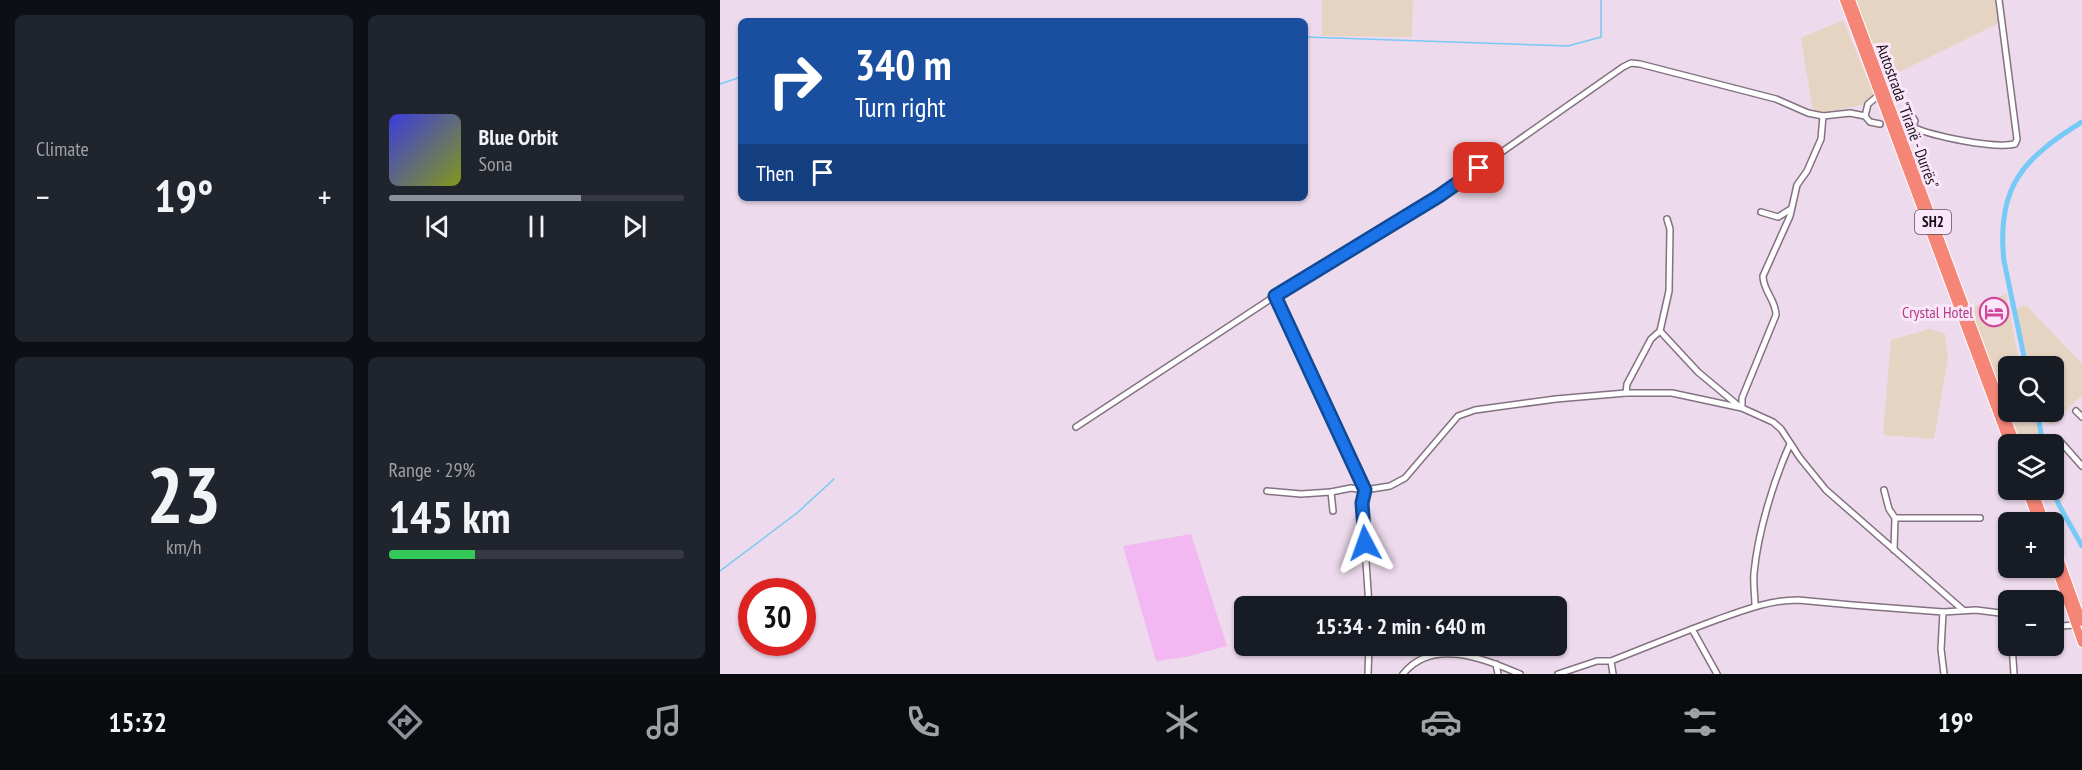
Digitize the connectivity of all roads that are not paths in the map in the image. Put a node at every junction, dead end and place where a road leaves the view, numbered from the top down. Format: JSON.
{"nodes":[{"id":1,"x":1844,"y":0,"type":"edge"},
{"id":2,"x":1851,"y":0,"type":"edge"},
{"id":3,"x":1999,"y":0,"type":"edge"},
{"id":4,"x":1879,"y":95,"type":"junction"},
{"id":5,"x":1824,"y":116,"type":"junction"},
{"id":6,"x":1865,"y":116,"type":"junction"},
{"id":7,"x":1901,"y":117,"type":"dead end"},
{"id":8,"x":1880,"y":124,"type":"dead end"},
{"id":9,"x":1912,"y":127,"type":"junction"},
{"id":10,"x":1901,"y":134,"type":"junction"},
{"id":11,"x":1791,"y":209,"type":"junction"},
{"id":12,"x":1761,"y":212,"type":"dead end"},
{"id":13,"x":1667,"y":219,"type":"dead end"},
{"id":14,"x":1275,"y":296,"type":"junction"},
{"id":15,"x":1660,"y":331,"type":"junction"},
{"id":16,"x":1626,"y":393,"type":"junction"},
{"id":17,"x":1742,"y":408,"type":"junction"},
{"id":18,"x":2076,"y":411,"type":"dead end"},
{"id":19,"x":2082,"y":417,"type":"edge"},
{"id":20,"x":1076,"y":427,"type":"dead end"},
{"id":21,"x":2005,"y":434,"type":"edge"},
{"id":22,"x":2012,"y":434,"type":"edge"},
{"id":23,"x":1790,"y":444,"type":"junction"},
{"id":24,"x":2064,"y":445,"type":"edge"},
{"id":25,"x":2082,"y":466,"type":"edge"},
{"id":26,"x":1365,"y":490,"type":"junction"},
{"id":27,"x":1884,"y":490,"type":"dead end"},
{"id":28,"x":1267,"y":491,"type":"dead end"},
{"id":29,"x":1331,"y":492,"type":"junction"},
{"id":30,"x":1334,"y":511,"type":"dead end"},
{"id":31,"x":1895,"y":518,"type":"junction"},
{"id":32,"x":1980,"y":518,"type":"dead end"},
{"id":33,"x":1894,"y":550,"type":"junction"},
{"id":34,"x":2064,"y":576,"type":"edge"},
{"id":35,"x":2060,"y":578,"type":"edge"},
{"id":36,"x":1368,"y":596,"type":"edge"},
{"id":37,"x":1755,"y":606,"type":"junction"},
{"id":38,"x":1963,"y":610,"type":"junction"},
{"id":39,"x":1943,"y":612,"type":"junction"},
{"id":40,"x":1998,"y":613,"type":"edge"},
{"id":41,"x":2079,"y":623,"type":"edge"},
{"id":42,"x":2064,"y":625,"type":"edge"},
{"id":43,"x":1692,"y":629,"type":"junction"},
{"id":44,"x":2082,"y":643,"type":"edge"},
{"id":45,"x":1369,"y":656,"type":"edge"},
{"id":46,"x":1431,"y":656,"type":"edge"},
{"id":47,"x":1473,"y":656,"type":"edge"},
{"id":48,"x":2013,"y":656,"type":"edge"},
{"id":49,"x":1611,"y":661,"type":"junction"},
{"id":50,"x":1496,"y":664,"type":"junction"},
{"id":51,"x":1368,"y":674,"type":"edge"},
{"id":52,"x":1403,"y":674,"type":"edge"},
{"id":53,"x":1498,"y":674,"type":"edge"},
{"id":54,"x":1520,"y":674,"type":"edge"},
{"id":55,"x":1558,"y":674,"type":"edge"},
{"id":56,"x":1613,"y":674,"type":"edge"},
{"id":57,"x":1717,"y":674,"type":"edge"},
{"id":58,"x":1944,"y":674,"type":"edge"},
{"id":59,"x":2014,"y":674,"type":"edge"}],
"edges":[{"from":1,"to":4,"type":"highway","name":"Autostrada \"Tiranë - Durrës\"","number":"SH2"},
{"from":2,"to":10,"type":"highway","name":"Autostrada \"Tiranë - Durrës\"","number":"SH2"},
{"from":3,"to":9,"type":"street"},
{"from":4,"to":6,"type":"street"},
{"from":4,"to":21,"type":"highway","name":"Autostrada \"Tiranë - Durrës\"","number":"SH2"},
{"from":5,"to":6,"type":"street"},
{"from":5,"to":11,"type":"street"},
{"from":5,"to":14,"type":"street"},
{"from":6,"to":8,"type":"street"},
{"from":7,"to":9,"type":"street"},
{"from":9,"to":10,"type":"street"},
{"from":10,"to":22,"type":"highway","name":"Autostrada \"Tiranë - Durrës\"","number":"SH2"},
{"from":11,"to":12,"type":"street"},
{"from":11,"to":17,"type":"street"},
{"from":13,"to":15,"type":"street"},
{"from":14,"to":20,"type":"street"},
{"from":14,"to":26,"type":"street"},
{"from":15,"to":16,"type":"street"},
{"from":15,"to":17,"type":"street"},
{"from":16,"to":17,"type":"street"},
{"from":16,"to":26,"type":"street"},
{"from":17,"to":23,"type":"street"},
{"from":18,"to":19,"type":"street"},
{"from":23,"to":33,"type":"street"},
{"from":23,"to":37,"type":"street"},
{"from":24,"to":25,"type":"street"},
{"from":26,"to":29,"type":"street"},
{"from":26,"to":36,"type":"street"},
{"from":27,"to":31,"type":"street"},
{"from":28,"to":29,"type":"street"},
{"from":29,"to":30,"type":"street"},
{"from":31,"to":32,"type":"street"},
{"from":31,"to":33,"type":"street"},
{"from":33,"to":38,"type":"street"},
{"from":34,"to":41,"type":"highway"},
{"from":35,"to":41,"type":"highway"},
{"from":37,"to":39,"type":"street"},
{"from":37,"to":43,"type":"street"},
{"from":38,"to":39,"type":"street"},
{"from":38,"to":40,"type":"street"},
{"from":39,"to":58,"type":"street"},
{"from":41,"to":42,"type":"street"},
{"from":41,"to":44,"type":"highway"},
{"from":43,"to":49,"type":"street"},
{"from":43,"to":57,"type":"street"},
{"from":45,"to":51,"type":"street"},
{"from":46,"to":52,"type":"street"},
{"from":47,"to":50,"type":"street"},
{"from":48,"to":59,"type":"street"},
{"from":49,"to":55,"type":"street"},
{"from":49,"to":56,"type":"street"},
{"from":50,"to":53,"type":"street"},
{"from":50,"to":54,"type":"street"}]}
